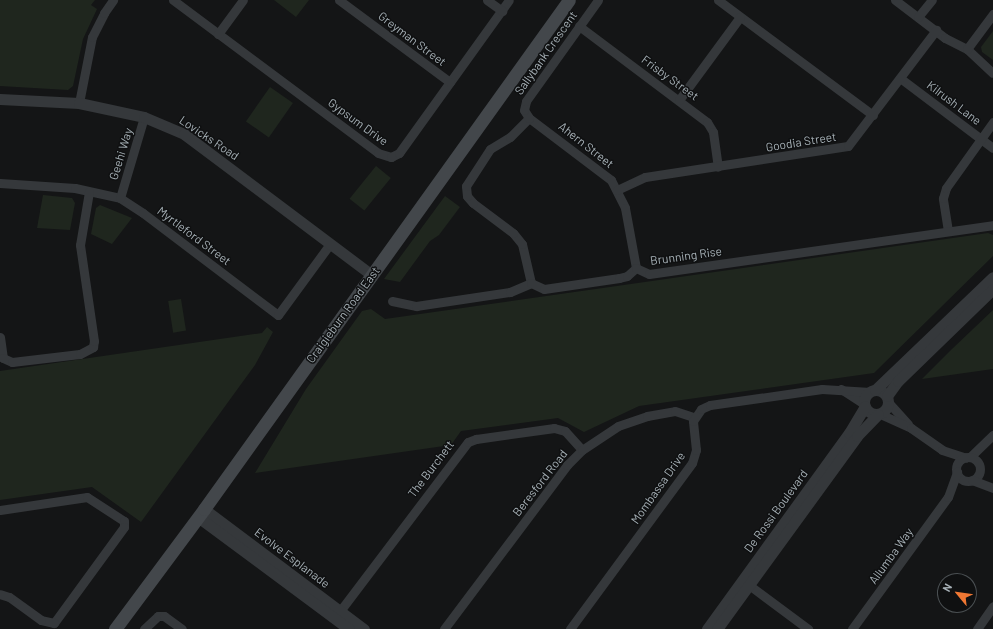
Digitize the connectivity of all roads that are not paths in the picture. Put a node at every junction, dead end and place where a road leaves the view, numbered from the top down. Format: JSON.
{"nodes":[{"id":1,"x":113,"y":0,"type":"edge"},
{"id":2,"x":173,"y":0,"type":"edge"},
{"id":3,"x":243,"y":0,"type":"edge"},
{"id":4,"x":340,"y":0,"type":"edge"},
{"id":5,"x":488,"y":0,"type":"edge"},
{"id":6,"x":509,"y":0,"type":"edge"},
{"id":7,"x":569,"y":0,"type":"edge"},
{"id":8,"x":598,"y":0,"type":"edge"},
{"id":9,"x":718,"y":0,"type":"edge"},
{"id":10,"x":895,"y":0,"type":"edge"},
{"id":11,"x":932,"y":0,"type":"edge"},
{"id":12,"x":502,"y":11,"type":"junction"},
{"id":13,"x":993,"y":14,"type":"edge"},
{"id":14,"x":740,"y":17,"type":"junction"},
{"id":15,"x":918,"y":17,"type":"junction"},
{"id":16,"x":579,"y":26,"type":"junction"},
{"id":17,"x":936,"y":30,"type":"junction"},
{"id":18,"x":218,"y":34,"type":"junction"},
{"id":19,"x":968,"y":49,"type":"junction"},
{"id":20,"x":993,"y":73,"type":"edge"},
{"id":21,"x":900,"y":78,"type":"junction"},
{"id":22,"x":450,"y":82,"type":"junction"},
{"id":23,"x":0,"y":99,"type":"edge"},
{"id":24,"x":679,"y":100,"type":"junction"},
{"id":25,"x":79,"y":103,"type":"junction"},
{"id":26,"x":873,"y":115,"type":"junction"},
{"id":27,"x":144,"y":116,"type":"junction"},
{"id":28,"x":529,"y":118,"type":"junction"},
{"id":29,"x":993,"y":122,"type":"edge"},
{"id":30,"x":981,"y":139,"type":"junction"},
{"id":31,"x":993,"y":148,"type":"edge"},
{"id":32,"x":718,"y":167,"type":"junction"},
{"id":33,"x":0,"y":183,"type":"edge"},
{"id":34,"x":617,"y":190,"type":"junction"},
{"id":35,"x":89,"y":192,"type":"junction"},
{"id":36,"x":120,"y":198,"type":"junction"},
{"id":37,"x":993,"y":225,"type":"edge"},
{"id":38,"x":948,"y":231,"type":"junction"},
{"id":39,"x":330,"y":244,"type":"junction"},
{"id":40,"x":636,"y":268,"type":"junction"},
{"id":41,"x":372,"y":275,"type":"junction"},
{"id":42,"x":993,"y":277,"type":"edge"},
{"id":43,"x":531,"y":283,"type":"junction"},
{"id":44,"x":993,"y":289,"type":"edge"},
{"id":45,"x":392,"y":302,"type":"dead end"},
{"id":46,"x":0,"y":337,"type":"edge"},
{"id":47,"x":841,"y":389,"type":"junction"},
{"id":48,"x":873,"y":391,"type":"junction"},
{"id":49,"x":888,"y":399,"type":"junction"},
{"id":50,"x":864,"y":405,"type":"junction"},
{"id":51,"x":879,"y":414,"type":"junction"},
{"id":52,"x":694,"y":417,"type":"junction"},
{"id":53,"x":911,"y":428,"type":"junction"},
{"id":54,"x":992,"y":437,"type":"edge"},
{"id":55,"x":582,"y":450,"type":"junction"},
{"id":56,"x":942,"y":450,"type":"junction"},
{"id":57,"x":968,"y":458,"type":"junction"},
{"id":58,"x":980,"y":466,"type":"junction"},
{"id":59,"x":957,"y":471,"type":"junction"},
{"id":60,"x":970,"y":481,"type":"junction"},
{"id":61,"x":993,"y":487,"type":"edge"},
{"id":62,"x":948,"y":497,"type":"junction"},
{"id":63,"x":0,"y":510,"type":"edge"},
{"id":64,"x":201,"y":513,"type":"junction"},
{"id":65,"x":749,"y":586,"type":"junction"},
{"id":66,"x":0,"y":594,"type":"edge"},
{"id":67,"x":993,"y":606,"type":"edge"},
{"id":68,"x":337,"y":614,"type":"junction"},
{"id":69,"x":115,"y":629,"type":"edge"},
{"id":70,"x":144,"y":629,"type":"edge"},
{"id":71,"x":182,"y":629,"type":"edge"},
{"id":72,"x":349,"y":629,"type":"edge"},
{"id":73,"x":364,"y":629,"type":"edge"},
{"id":74,"x":444,"y":629,"type":"edge"},
{"id":75,"x":570,"y":629,"type":"edge"},
{"id":76,"x":706,"y":629,"type":"edge"},
{"id":77,"x":717,"y":629,"type":"edge"},
{"id":78,"x":808,"y":629,"type":"edge"},
{"id":79,"x":852,"y":629,"type":"edge"},
{"id":80,"x":977,"y":629,"type":"edge"}],
"edges":[{"from":1,"to":25,"type":"street"},
{"from":2,"to":18,"type":"street","name":"Gypsum Drive"},
{"from":3,"to":18,"type":"street"},
{"from":4,"to":22,"type":"street","name":"Greyman Street"},
{"from":5,"to":12,"type":"street"},
{"from":6,"to":12,"type":"street","name":"Gypsum Drive"},
{"from":7,"to":41,"type":"main road","name":"Craigieburn Road East"},
{"from":8,"to":16,"type":"street","name":"Sallybank Crescent"},
{"from":9,"to":14,"type":"street"},
{"from":10,"to":15,"type":"street"},
{"from":11,"to":15,"type":"street"},
{"from":12,"to":22,"type":"street","name":"Gypsum Drive"},
{"from":13,"to":19,"type":"street"},
{"from":14,"to":24,"type":"street"},
{"from":14,"to":26,"type":"street"},
{"from":15,"to":17,"type":"street"},
{"from":16,"to":24,"type":"street","name":"Frisby Street"},
{"from":16,"to":28,"type":"street","name":"Sallybank Crescent"},
{"from":17,"to":19,"type":"street"},
{"from":17,"to":21,"type":"street","name":"Goodia Street"},
{"from":18,"to":22,"type":"street","name":"Gypsum Drive"},
{"from":19,"to":20,"type":"street"},
{"from":21,"to":26,"type":"street","name":"Goodia Street"},
{"from":21,"to":30,"type":"street","name":"Kilrush Lane"},
{"from":23,"to":25,"type":"street","name":"Lovicks Road"},
{"from":24,"to":32,"type":"street","name":"Frisby Street"},
{"from":25,"to":27,"type":"street","name":"Lovicks Road"},
{"from":26,"to":32,"type":"street","name":"Goodia Street"},
{"from":27,"to":36,"type":"street","name":"Geehi Way"},
{"from":27,"to":39,"type":"street","name":"Lovicks Road"},
{"from":28,"to":34,"type":"street","name":"Ahern Street"},
{"from":28,"to":43,"type":"street"},
{"from":29,"to":30,"type":"street"},
{"from":30,"to":31,"type":"street","name":"Kilrush Lane"},
{"from":30,"to":38,"type":"street"},
{"from":32,"to":34,"type":"street","name":"Goodia Street"},
{"from":33,"to":35,"type":"street","name":"Myrtleford Street"},
{"from":34,"to":40,"type":"street","name":"Ahern Street"},
{"from":35,"to":36,"type":"street","name":"Myrtleford Street"},
{"from":35,"to":46,"type":"street"},
{"from":36,"to":39,"type":"street","name":"Myrtleford Street"},
{"from":37,"to":38,"type":"street","name":"Brunning Rise"},
{"from":38,"to":40,"type":"street","name":"Brunning Rise"},
{"from":39,"to":41,"type":"street","name":"Lovicks Road"},
{"from":40,"to":43,"type":"street","name":"Brunning Rise"},
{"from":41,"to":64,"type":"main road","name":"Craigieburn Road East"},
{"from":42,"to":48,"type":"street"},
{"from":43,"to":45,"type":"street"},
{"from":44,"to":49,"type":"street"},
{"from":47,"to":48,"type":"street"},
{"from":47,"to":50,"type":"street"},
{"from":47,"to":52,"type":"street"},
{"from":48,"to":49,"type":"street"},
{"from":48,"to":50,"type":"street"},
{"from":49,"to":51,"type":"street"},
{"from":49,"to":53,"type":"street"},
{"from":50,"to":51,"type":"street"},
{"from":50,"to":76,"type":"street","name":"De Rossi Boulevard"},
{"from":51,"to":53,"type":"street"},
{"from":51,"to":65,"type":"street","name":"De Rossi Boulevard"},
{"from":52,"to":55,"type":"street","name":"Beresford Road"},
{"from":52,"to":75,"type":"street","name":"Mombassa Drive"},
{"from":53,"to":56,"type":"street"},
{"from":54,"to":57,"type":"street"},
{"from":54,"to":58,"type":"street"},
{"from":55,"to":68,"type":"street","name":"The Burchett"},
{"from":55,"to":74,"type":"street","name":"Beresford Road"},
{"from":56,"to":57,"type":"street"},
{"from":56,"to":59,"type":"street"},
{"from":57,"to":58,"type":"street"},
{"from":57,"to":59,"type":"street"},
{"from":58,"to":60,"type":"street"},
{"from":58,"to":61,"type":"street"},
{"from":59,"to":60,"type":"street"},
{"from":59,"to":62,"type":"street","name":"Allumba Way"},
{"from":60,"to":61,"type":"street"},
{"from":60,"to":62,"type":"street","name":"Allumba Way"},
{"from":62,"to":79,"type":"street","name":"Allumba Way"},
{"from":63,"to":66,"type":"street"},
{"from":64,"to":68,"type":"street","name":"Evolve Esplanade"},
{"from":64,"to":69,"type":"main road","name":"Craigieburn Road East"},
{"from":65,"to":77,"type":"street","name":"De Rossi Boulevard"},
{"from":65,"to":78,"type":"street"},
{"from":67,"to":80,"type":"street"},
{"from":68,"to":72,"type":"street","name":"Evolve Esplanade"},
{"from":68,"to":73,"type":"street","name":"Evolve Esplanade"},
{"from":70,"to":71,"type":"street"}]}
